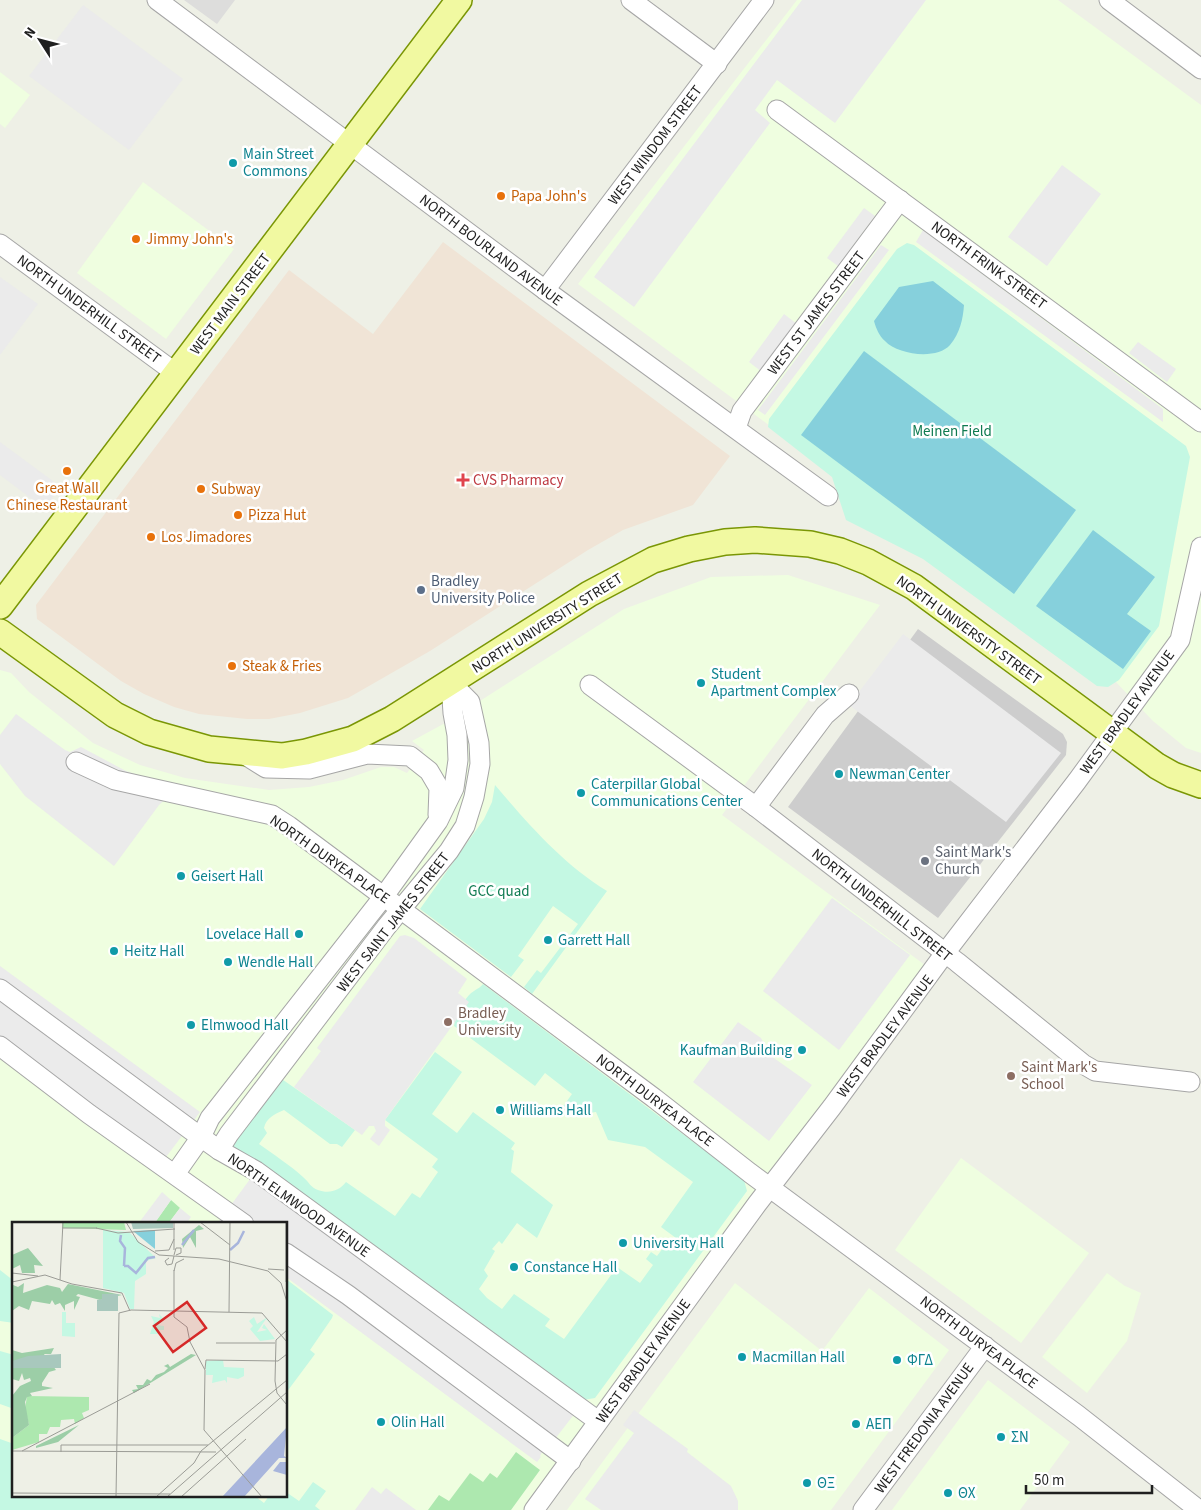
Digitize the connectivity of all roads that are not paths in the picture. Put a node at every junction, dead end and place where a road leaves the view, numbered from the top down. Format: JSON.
{"nodes":[{"id":1,"x":157,"y":0,"type":"edge"},
{"id":2,"x":459,"y":0,"type":"edge"},
{"id":3,"x":632,"y":0,"type":"edge"},
{"id":4,"x":764,"y":0,"type":"edge"},
{"id":5,"x":1109,"y":0,"type":"edge"},
{"id":6,"x":717,"y":64,"type":"junction"},
{"id":7,"x":1201,"y":69,"type":"edge"},
{"id":8,"x":777,"y":110,"type":"dead end"},
{"id":9,"x":350,"y":144,"type":"junction"},
{"id":10,"x":900,"y":200,"type":"junction"},
{"id":11,"x":0,"y":244,"type":"edge"},
{"id":12,"x":545,"y":290,"type":"junction"},
{"id":13,"x":177,"y":374,"type":"junction"},
{"id":14,"x":1201,"y":422,"type":"edge"},
{"id":15,"x":736,"y":428,"type":"junction"},
{"id":16,"x":828,"y":496,"type":"dead end"},
{"id":17,"x":1201,"y":547,"type":"edge"},
{"id":18,"x":0,"y":606,"type":"edge"},
{"id":19,"x":0,"y":632,"type":"edge"},
{"id":20,"x":451,"y":683,"type":"junction"},
{"id":21,"x":590,"y":685,"type":"dead end"},
{"id":22,"x":849,"y":694,"type":"dead end"},
{"id":23,"x":1111,"y":733,"type":"junction"},
{"id":24,"x":241,"y":752,"type":"junction"},
{"id":25,"x":76,"y":762,"type":"dead end"},
{"id":26,"x":1198,"y":782,"type":"edge"},
{"id":27,"x":756,"y":807,"type":"junction"},
{"id":28,"x":438,"y":822,"type":"junction"},
{"id":29,"x":384,"y":896,"type":"junction"},
{"id":30,"x":402,"y":909,"type":"junction"},
{"id":31,"x":945,"y":953,"type":"junction"},
{"id":32,"x":0,"y":989,"type":"edge"},
{"id":33,"x":0,"y":1046,"type":"edge"},
{"id":34,"x":1190,"y":1082,"type":"dead end"},
{"id":35,"x":201,"y":1137,"type":"junction"},
{"id":36,"x":219,"y":1150,"type":"junction"},
{"id":37,"x":175,"y":1174,"type":"junction"},
{"id":38,"x":770,"y":1188,"type":"junction"},
{"id":39,"x":241,"y":1222,"type":"edge"},
{"id":40,"x":288,"y":1254,"type":"edge"},
{"id":41,"x":985,"y":1346,"type":"junction"},
{"id":42,"x":598,"y":1421,"type":"junction"},
{"id":43,"x":571,"y":1460,"type":"junction"},
{"id":44,"x":1198,"y":1507,"type":"edge"},
{"id":45,"x":534,"y":1510,"type":"edge"},
{"id":46,"x":863,"y":1510,"type":"edge"}],
"edges":[{"from":1,"to":9,"type":"street","name":"NORTH BOURLAND AVENUE"},
{"from":2,"to":9,"type":"main road","name":"WEST MAIN STREET"},
{"from":3,"to":6,"type":"street"},
{"from":4,"to":6,"type":"street","name":"WEST WINDOM STREET"},
{"from":5,"to":7,"type":"street"},
{"from":6,"to":12,"type":"street","name":"WEST WINDOM STREET"},
{"from":8,"to":10,"type":"street","name":"NORTH FRINK STREET"},
{"from":9,"to":12,"type":"street","name":"NORTH BOURLAND AVENUE"},
{"from":9,"to":13,"type":"main road","name":"WEST MAIN STREET"},
{"from":10,"to":14,"type":"street","name":"NORTH FRINK STREET"},
{"from":10,"to":15,"type":"street","name":"WEST ST JAMES STREET"},
{"from":11,"to":13,"type":"street","name":"NORTH UNDERHILL STREET"},
{"from":12,"to":15,"type":"street","name":"NORTH BOURLAND AVENUE"},
{"from":13,"to":18,"type":"main road","name":"WEST MAIN STREET"},
{"from":15,"to":16,"type":"street","name":"NORTH BOURLAND AVENUE"},
{"from":17,"to":23,"type":"street","name":"WEST BRADLEY AVENUE"},
{"from":19,"to":24,"type":"main road","name":"NORTH UNIVERSITY STREET"},
{"from":20,"to":23,"type":"main road","name":"NORTH UNIVERSITY STREET"},
{"from":20,"to":24,"type":"main road","name":"NORTH UNIVERSITY STREET"},
{"from":20,"to":28,"type":"street","name":"WEST SAINT JAMES STREET"},
{"from":20,"to":30,"type":"street","name":"WEST SAINT JAMES STREET"},
{"from":21,"to":27,"type":"street","name":"NORTH UNDERHILL STREET"},
{"from":22,"to":27,"type":"street"},
{"from":23,"to":26,"type":"main road","name":"NORTH UNIVERSITY STREET"},
{"from":23,"to":31,"type":"street","name":"WEST BRADLEY AVENUE"},
{"from":24,"to":28,"type":"street"},
{"from":25,"to":29,"type":"street","name":"NORTH DURYEA PLACE"},
{"from":27,"to":31,"type":"street","name":"NORTH UNDERHILL STREET"},
{"from":28,"to":29,"type":"street","name":"WEST SAINT JAMES STREET"},
{"from":29,"to":30,"type":"street","name":"NORTH DURYEA PLACE"},
{"from":29,"to":35,"type":"street","name":"WEST SAINT JAMES STREET"},
{"from":30,"to":36,"type":"street","name":"WEST SAINT JAMES STREET"},
{"from":30,"to":38,"type":"street","name":"NORTH DURYEA PLACE"},
{"from":31,"to":34,"type":"street","name":"NORTH UNDERHILL STREET"},
{"from":31,"to":38,"type":"street","name":"WEST BRADLEY AVENUE"},
{"from":32,"to":35,"type":"street","name":"NORTH ELMWOOD AVENUE"},
{"from":33,"to":37,"type":"street"},
{"from":35,"to":36,"type":"street","name":"NORTH ELMWOOD AVENUE"},
{"from":35,"to":37,"type":"street","name":"WEST SAINT JAMES STREET"},
{"from":36,"to":42,"type":"street","name":"NORTH ELMWOOD AVENUE"},
{"from":37,"to":39,"type":"street"},
{"from":38,"to":41,"type":"street","name":"NORTH DURYEA PLACE"},
{"from":38,"to":42,"type":"street","name":"WEST BRADLEY AVENUE"},
{"from":40,"to":43,"type":"street"},
{"from":41,"to":44,"type":"street","name":"NORTH DURYEA PLACE"},
{"from":41,"to":46,"type":"street","name":"WEST FREDONIA AVENUE"},
{"from":42,"to":43,"type":"street","name":"WEST BRADLEY AVENUE"},
{"from":43,"to":45,"type":"street","name":"WEST BRADLEY AVENUE"}]}
